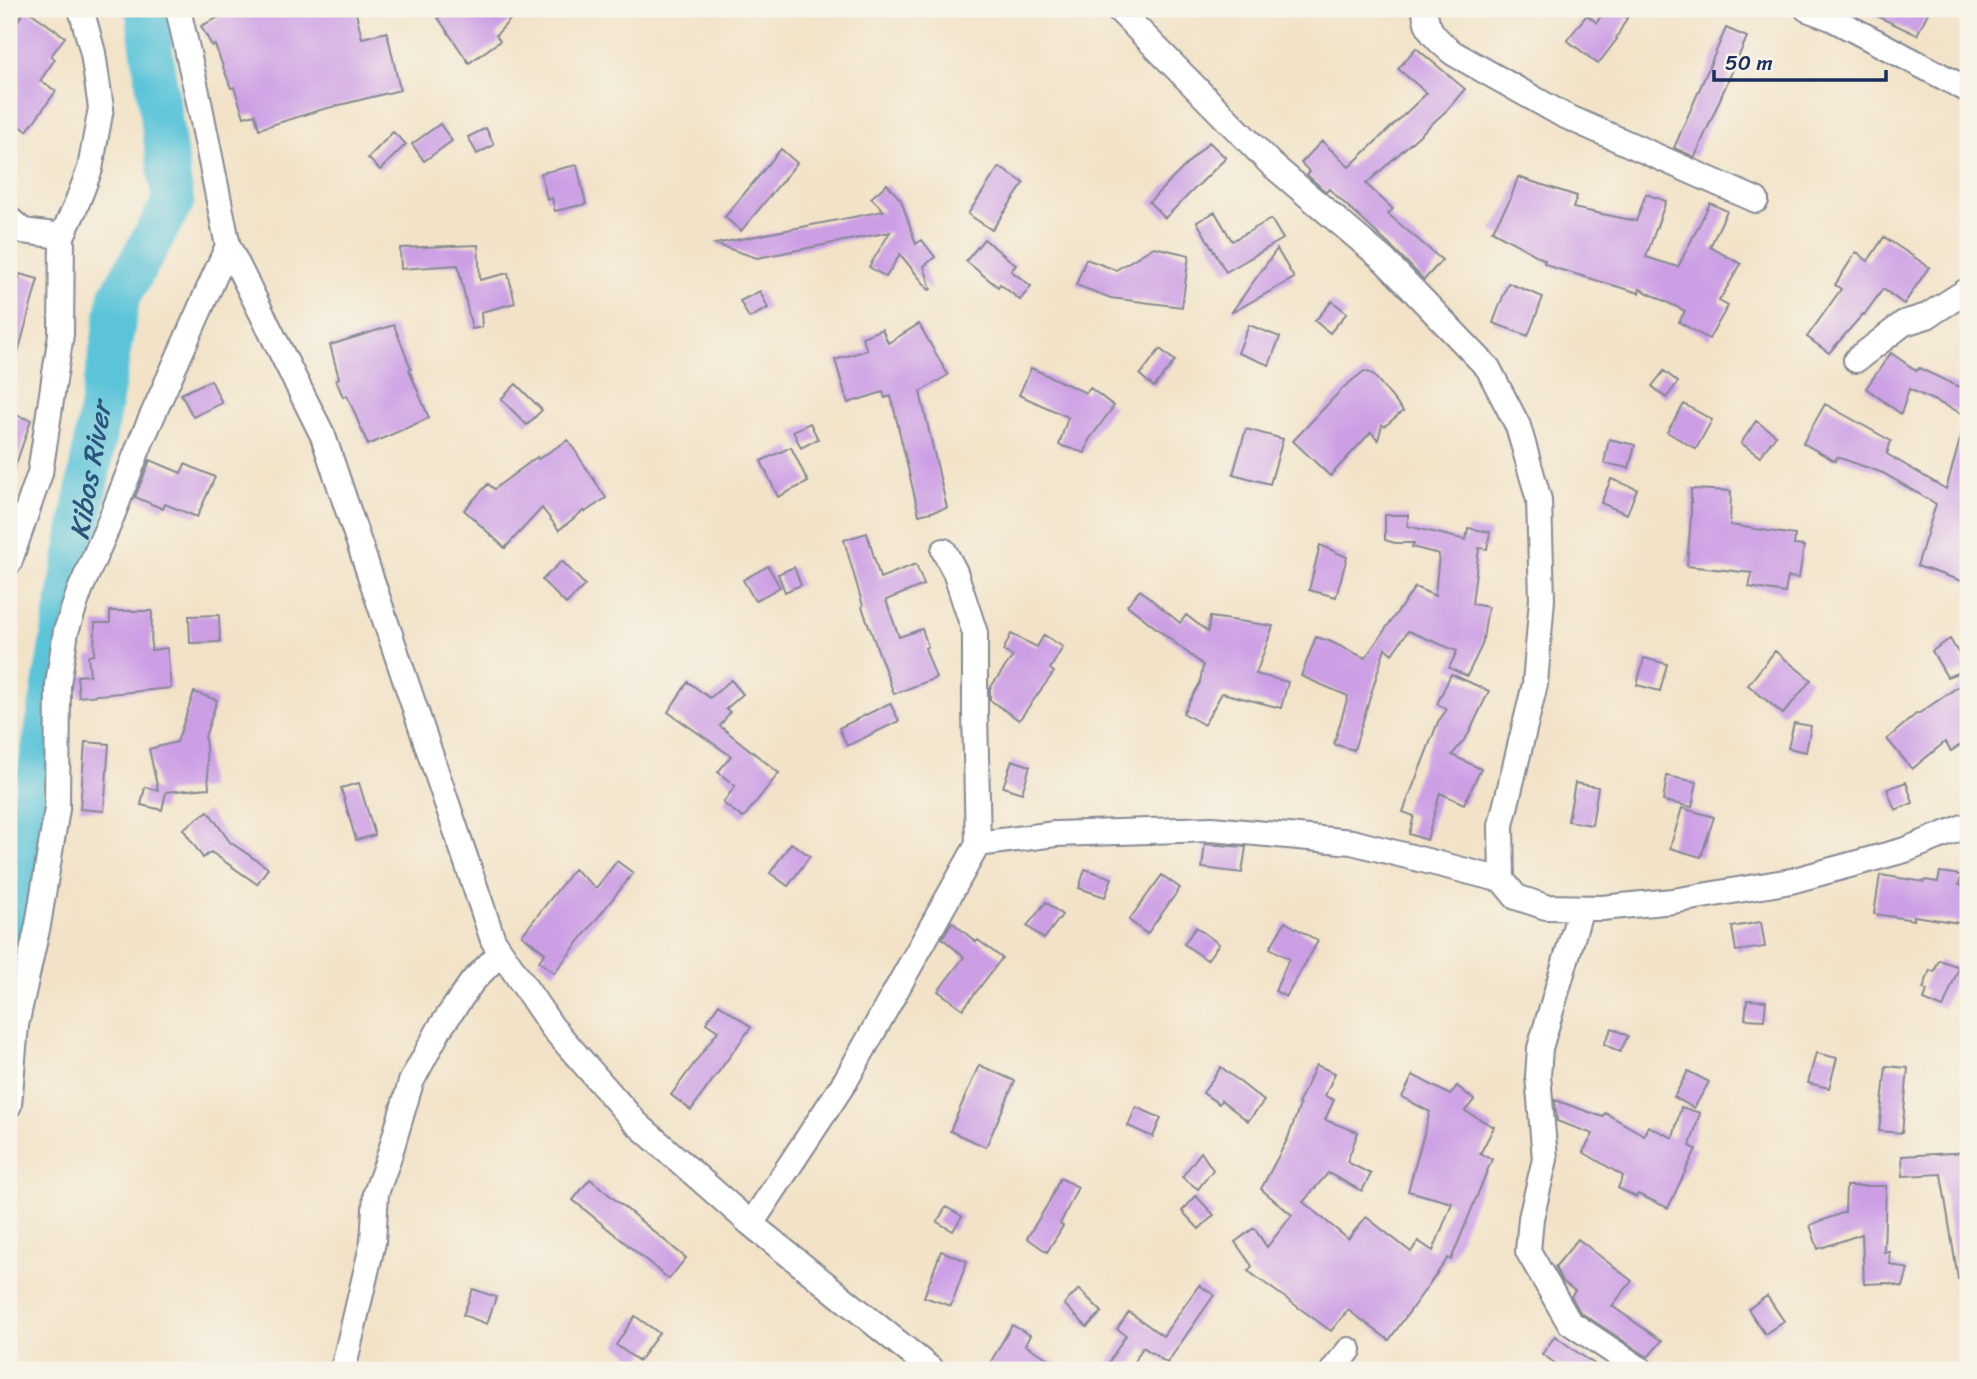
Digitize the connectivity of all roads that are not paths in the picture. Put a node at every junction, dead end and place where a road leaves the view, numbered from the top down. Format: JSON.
{"nodes":[{"id":1,"x":81,"y":9,"type":"edge"},
{"id":2,"x":178,"y":9,"type":"edge"},
{"id":3,"x":1118,"y":9,"type":"edge"},
{"id":4,"x":1425,"y":9,"type":"edge"},
{"id":5,"x":1807,"y":9,"type":"edge"},
{"id":6,"x":1968,"y":90,"type":"edge"},
{"id":7,"x":1756,"y":200,"type":"dead end"},
{"id":8,"x":9,"y":219,"type":"edge"},
{"id":9,"x":62,"y":236,"type":"junction"},
{"id":10,"x":228,"y":246,"type":"junction"},
{"id":11,"x":1968,"y":290,"type":"edge"},
{"id":12,"x":1856,"y":360,"type":"dead end"},
{"id":13,"x":944,"y":551,"type":"dead end"},
{"id":14,"x":9,"y":563,"type":"edge"},
{"id":15,"x":1968,"y":825,"type":"edge"},
{"id":16,"x":978,"y":844,"type":"junction"},
{"id":17,"x":1502,"y":880,"type":"junction"},
{"id":18,"x":1581,"y":908,"type":"junction"},
{"id":19,"x":501,"y":952,"type":"junction"},
{"id":20,"x":9,"y":1105,"type":"edge"},
{"id":21,"x":751,"y":1224,"type":"junction"},
{"id":22,"x":1349,"y":1350,"type":"dead end"},
{"id":23,"x":343,"y":1370,"type":"edge"},
{"id":24,"x":932,"y":1370,"type":"edge"},
{"id":25,"x":1333,"y":1370,"type":"edge"},
{"id":26,"x":1641,"y":1370,"type":"edge"}],
"edges":[{"from":1,"to":9,"type":"street"},
{"from":2,"to":10,"type":"street"},
{"from":3,"to":17,"type":"street"},
{"from":4,"to":7,"type":"street"},
{"from":5,"to":6,"type":"street"},
{"from":8,"to":9,"type":"street"},
{"from":9,"to":14,"type":"street"},
{"from":10,"to":19,"type":"street"},
{"from":10,"to":20,"type":"street"},
{"from":11,"to":12,"type":"street"},
{"from":13,"to":16,"type":"street"},
{"from":15,"to":18,"type":"street"},
{"from":16,"to":17,"type":"street"},
{"from":16,"to":21,"type":"street"},
{"from":17,"to":18,"type":"street"},
{"from":18,"to":26,"type":"street"},
{"from":19,"to":21,"type":"street"},
{"from":19,"to":23,"type":"street"},
{"from":21,"to":24,"type":"street"},
{"from":22,"to":25,"type":"street"}]}
